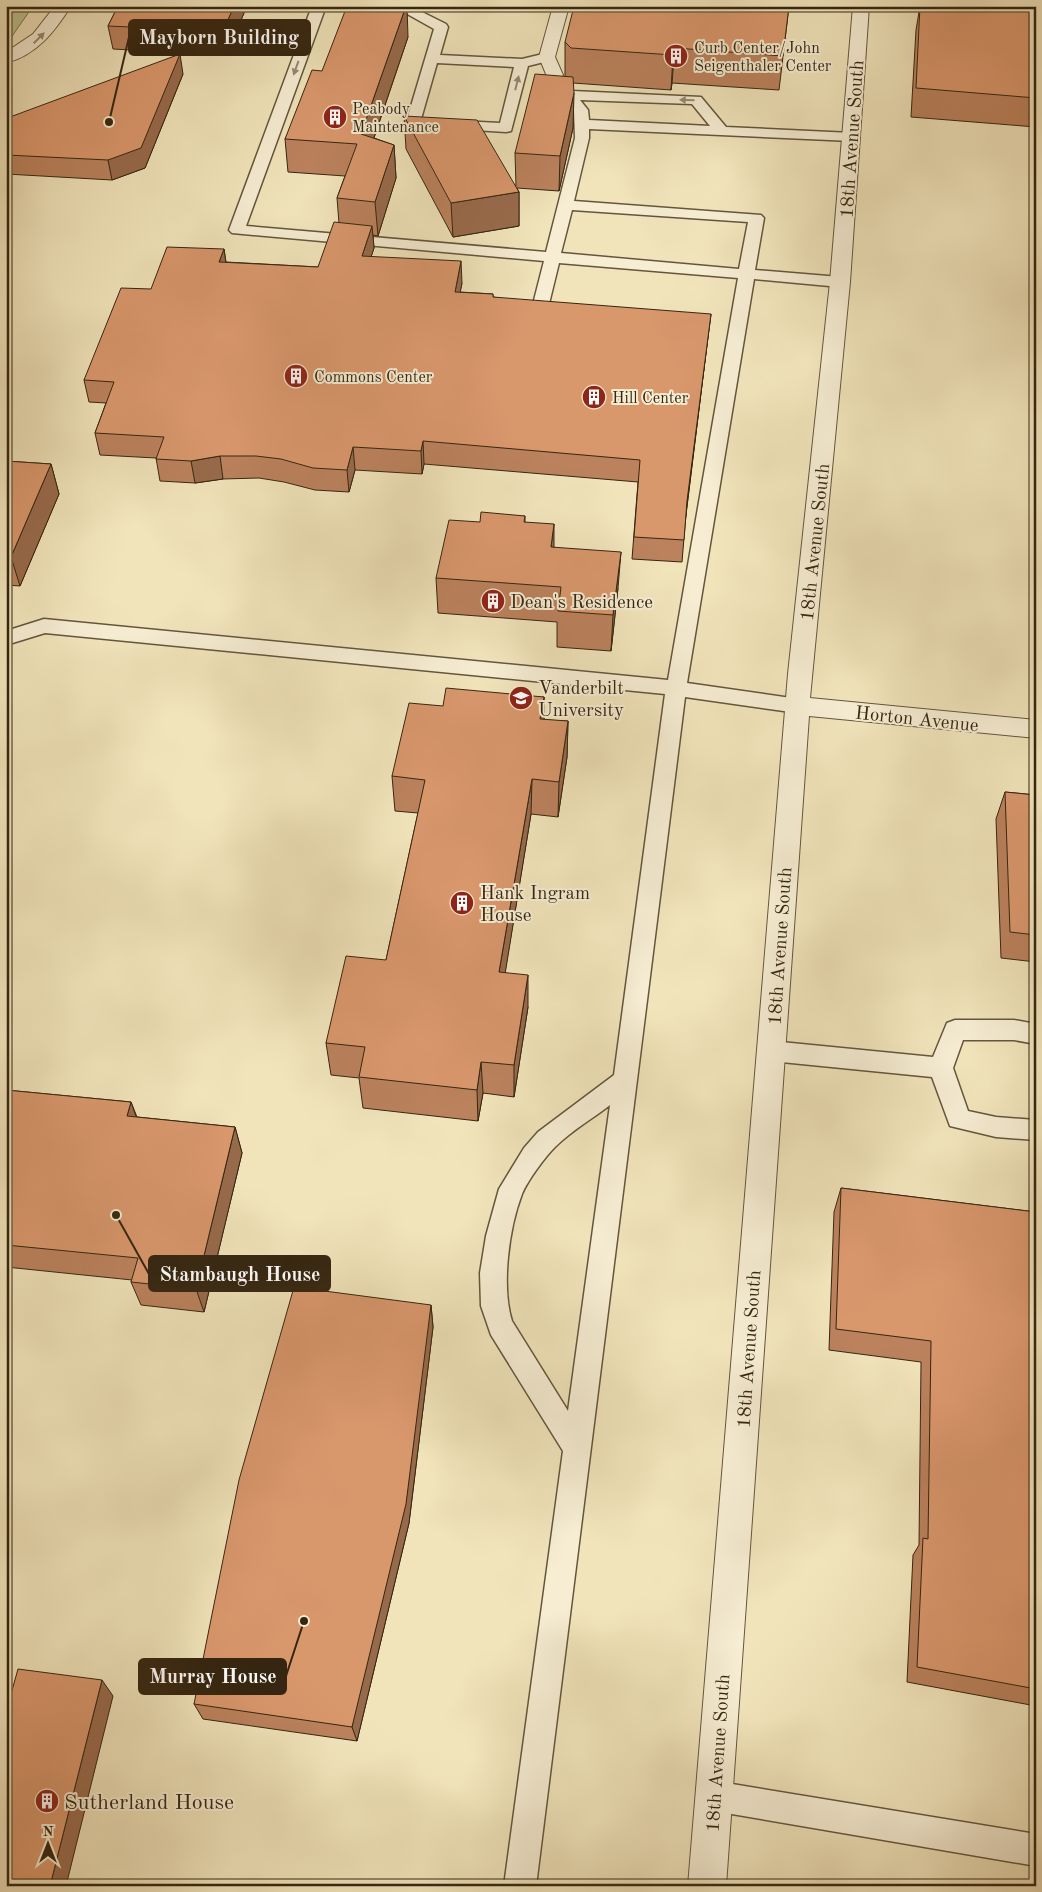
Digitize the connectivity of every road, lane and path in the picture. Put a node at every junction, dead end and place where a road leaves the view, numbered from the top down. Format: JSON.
{"nodes":[{"id":1,"x":63,"y":6,"type":"edge"},
{"id":2,"x":319,"y":6,"type":"edge"},
{"id":3,"x":399,"y":6,"type":"edge"},
{"id":4,"x":561,"y":6,"type":"edge"},
{"id":5,"x":861,"y":6,"type":"edge"},
{"id":6,"x":547,"y":57,"type":"junction"},
{"id":7,"x":6,"y":58,"type":"edge"},
{"id":8,"x":432,"y":59,"type":"junction"},
{"id":9,"x":522,"y":64,"type":"junction"},
{"id":10,"x":554,"y":75,"type":"joint"},
{"id":11,"x":570,"y":95,"type":"junction"},
{"id":12,"x":582,"y":124,"type":"junction"},
{"id":13,"x":722,"y":130,"type":"junction"},
{"id":14,"x":852,"y":136,"type":"junction"},
{"id":15,"x":566,"y":205,"type":"junction"},
{"id":16,"x":553,"y":256,"type":"junction"},
{"id":17,"x":747,"y":274,"type":"junction"},
{"id":18,"x":840,"y":282,"type":"junction"},
{"id":19,"x":539,"y":312,"type":"edge"},
{"id":20,"x":6,"y":638,"type":"edge"},
{"id":21,"x":676,"y":689,"type":"junction"},
{"id":22,"x":798,"y":706,"type":"junction"},
{"id":23,"x":1036,"y":729,"type":"edge"},
{"id":24,"x":1036,"y":1034,"type":"edge"},
{"id":25,"x":771,"y":1051,"type":"junction"},
{"id":26,"x":941,"y":1068,"type":"junction"},
{"id":27,"x":626,"y":1079,"type":"junction"},
{"id":28,"x":1036,"y":1130,"type":"edge"},
{"id":29,"x":578,"y":1449,"type":"junction"},
{"id":30,"x":714,"y":1796,"type":"junction"},
{"id":31,"x":1036,"y":1850,"type":"edge"},
{"id":32,"x":520,"y":1886,"type":"edge"},
{"id":33,"x":707,"y":1886,"type":"edge"}],
"edges":[{"from":7,"to":1,"type":"street","one_way":true},
{"from":2,"to":16,"type":"lane","one_way":true},
{"from":3,"to":8,"type":"lane"},
{"from":4,"to":6,"type":"street"},
{"from":5,"to":14,"type":"street","name":"18th Avenue South"},
{"from":6,"to":9,"type":"lane"},
{"from":6,"to":10,"type":"street"},
{"from":8,"to":9,"type":"lane"},
{"from":8,"to":9,"type":"lane","one_way":true},
{"from":10,"to":11,"type":"lane"},
{"from":11,"to":12,"type":"lane"},
{"from":13,"to":11,"type":"lane","one_way":true},
{"from":12,"to":13,"type":"lane"},
{"from":12,"to":15,"type":"lane"},
{"from":13,"to":14,"type":"lane"},
{"from":14,"to":18,"type":"street","name":"18th Avenue South"},
{"from":15,"to":16,"type":"lane"},
{"from":15,"to":17,"type":"lane"},
{"from":16,"to":17,"type":"lane"},
{"from":16,"to":19,"type":"lane"},
{"from":17,"to":18,"type":"lane"},
{"from":17,"to":21,"type":"lane"},
{"from":18,"to":22,"type":"street","name":"18th Avenue South"},
{"from":20,"to":21,"type":"lane"},
{"from":21,"to":22,"type":"lane"},
{"from":21,"to":27,"type":"lane"},
{"from":22,"to":23,"type":"street","name":"Horton Avenue"},
{"from":22,"to":25,"type":"street","name":"18th Avenue South"},
{"from":24,"to":26,"type":"lane"},
{"from":25,"to":26,"type":"lane"},
{"from":25,"to":30,"type":"street","name":"18th Avenue South"},
{"from":26,"to":28,"type":"lane"},
{"from":27,"to":29,"type":"lane"},
{"from":27,"to":29,"type":"lane"},
{"from":29,"to":32,"type":"lane"},
{"from":30,"to":31,"type":"lane"},
{"from":30,"to":33,"type":"street","name":"18th Avenue South"}]}
